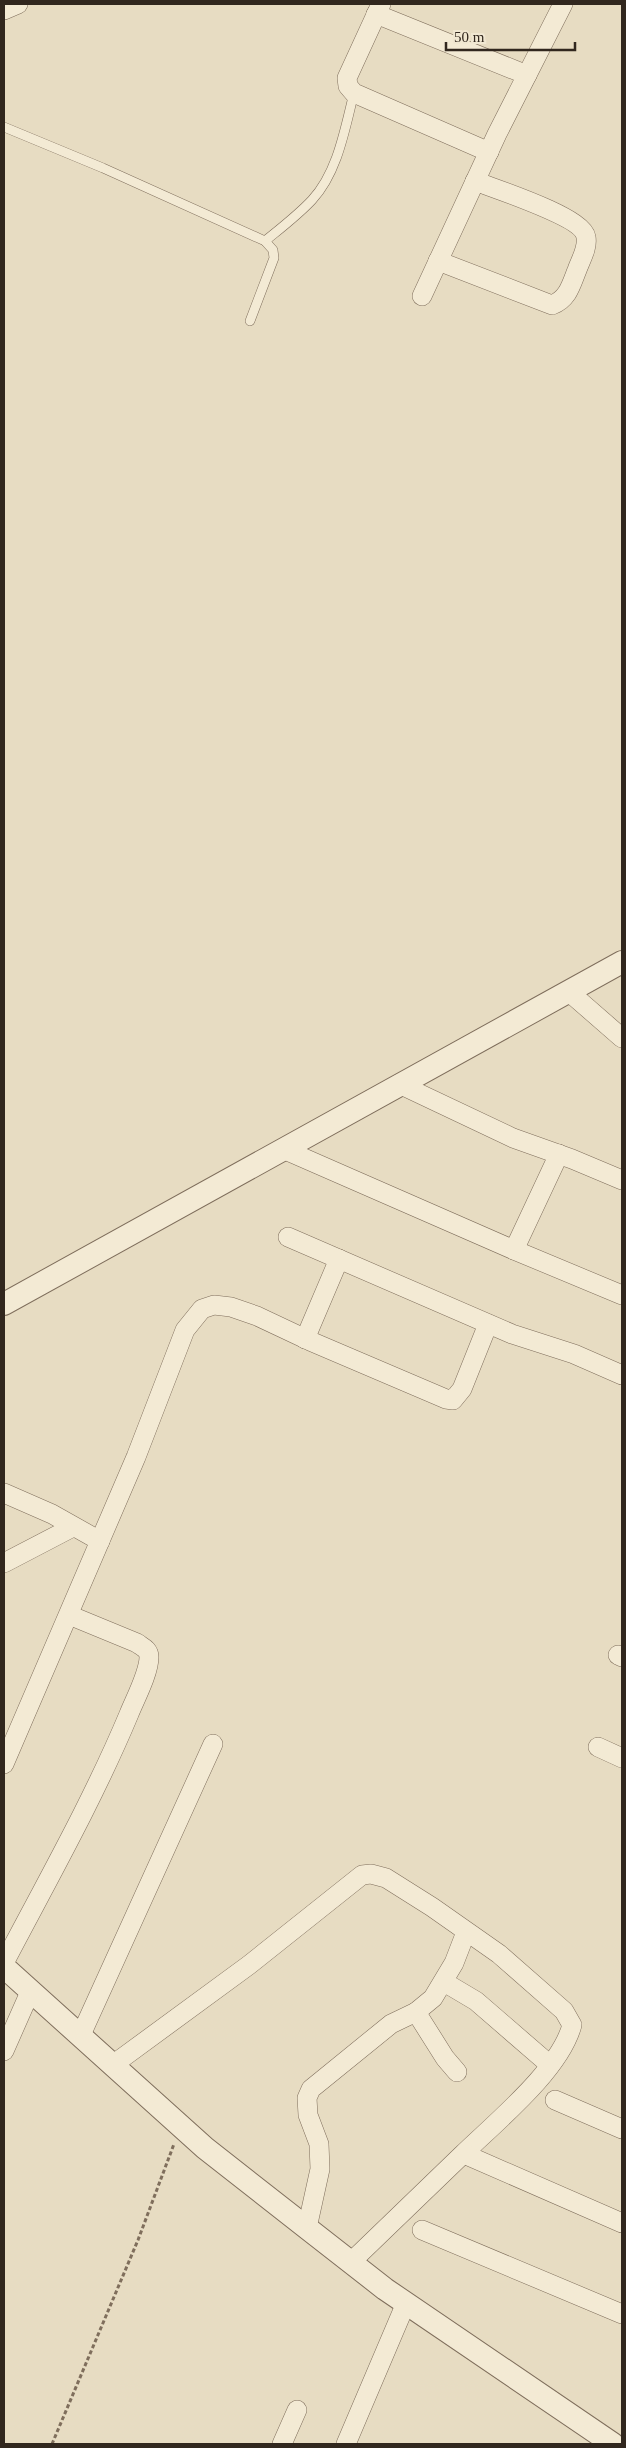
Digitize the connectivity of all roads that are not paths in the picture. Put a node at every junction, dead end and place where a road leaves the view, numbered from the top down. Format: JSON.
{"nodes":[{"id":1,"x":18,"y":4,"type":"edge"},
{"id":2,"x":563,"y":4,"type":"edge"},
{"id":3,"x":378,"y":9,"type":"edge"},
{"id":4,"x":4,"y":10,"type":"edge"},
{"id":5,"x":527,"y":75,"type":"junction"},
{"id":6,"x":354,"y":93,"type":"junction"},
{"id":7,"x":4,"y":127,"type":"edge"},
{"id":8,"x":489,"y":152,"type":"junction"},
{"id":9,"x":475,"y":181,"type":"junction"},
{"id":10,"x":265,"y":241,"type":"junction"},
{"id":11,"x":438,"y":261,"type":"junction"},
{"id":12,"x":422,"y":296,"type":"dead end"},
{"id":13,"x":250,"y":321,"type":"dead end"},
{"id":14,"x":622,"y":962,"type":"edge"},
{"id":15,"x":568,"y":991,"type":"junction"},
{"id":16,"x":622,"y":1038,"type":"edge"},
{"id":17,"x":399,"y":1084,"type":"junction"},
{"id":18,"x":283,"y":1149,"type":"junction"},
{"id":19,"x":559,"y":1154,"type":"junction"},
{"id":20,"x":622,"y":1180,"type":"edge"},
{"id":21,"x":288,"y":1237,"type":"dead end"},
{"id":22,"x":514,"y":1250,"type":"junction"},
{"id":23,"x":339,"y":1259,"type":"junction"},
{"id":24,"x":622,"y":1294,"type":"edge"},
{"id":25,"x":4,"y":1304,"type":"edge"},
{"id":26,"x":488,"y":1324,"type":"junction"},
{"id":27,"x":305,"y":1339,"type":"junction"},
{"id":28,"x":622,"y":1375,"type":"edge"},
{"id":29,"x":4,"y":1492,"type":"edge"},
{"id":30,"x":73,"y":1526,"type":"junction"},
{"id":31,"x":100,"y":1541,"type":"junction"},
{"id":32,"x":4,"y":1563,"type":"edge"},
{"id":33,"x":68,"y":1615,"type":"junction"},
{"id":34,"x":214,"y":1744,"type":"dead end"},
{"id":35,"x":598,"y":1748,"type":"dead end"},
{"id":36,"x":622,"y":1758,"type":"edge"},
{"id":37,"x":4,"y":1764,"type":"edge"},
{"id":38,"x":466,"y":1932,"type":"junction"},
{"id":39,"x":4,"y":1963,"type":"edge"},
{"id":40,"x":4,"y":1967,"type":"edge"},
{"id":41,"x":444,"y":1982,"type":"junction"},
{"id":42,"x":30,"y":1992,"type":"junction"},
{"id":43,"x":416,"y":2012,"type":"junction"},
{"id":44,"x":80,"y":2038,"type":"junction"},
{"id":45,"x":4,"y":2051,"type":"edge"},
{"id":46,"x":114,"y":2064,"type":"junction"},
{"id":47,"x":550,"y":2065,"type":"junction"},
{"id":48,"x":457,"y":2072,"type":"dead end"},
{"id":49,"x":555,"y":2100,"type":"dead end"},
{"id":50,"x":622,"y":2129,"type":"edge"},
{"id":51,"x":464,"y":2154,"type":"junction"},
{"id":52,"x":622,"y":2223,"type":"edge"},
{"id":53,"x":307,"y":2228,"type":"junction"},
{"id":54,"x":422,"y":2230,"type":"dead end"},
{"id":55,"x":351,"y":2262,"type":"junction"},
{"id":56,"x":406,"y":2303,"type":"junction"},
{"id":57,"x":622,"y":2314,"type":"edge"},
{"id":58,"x":297,"y":2410,"type":"dead end"},
{"id":59,"x":282,"y":2444,"type":"edge"},
{"id":60,"x":346,"y":2444,"type":"edge"},
{"id":61,"x":613,"y":2444,"type":"edge"}],
"edges":[{"from":1,"to":4,"type":"street"},
{"from":2,"to":5,"type":"street"},
{"from":3,"to":5,"type":"street"},
{"from":3,"to":6,"type":"street"},
{"from":5,"to":8,"type":"street"},
{"from":6,"to":8,"type":"street"},
{"from":6,"to":10,"type":"lane"},
{"from":7,"to":10,"type":"lane"},
{"from":8,"to":9,"type":"street"},
{"from":9,"to":11,"type":"street"},
{"from":9,"to":11,"type":"street"},
{"from":10,"to":13,"type":"lane"},
{"from":11,"to":12,"type":"street"},
{"from":14,"to":15,"type":"street"},
{"from":15,"to":16,"type":"street"},
{"from":15,"to":17,"type":"street"},
{"from":17,"to":18,"type":"street"},
{"from":17,"to":19,"type":"street"},
{"from":18,"to":22,"type":"street"},
{"from":18,"to":25,"type":"street"},
{"from":19,"to":20,"type":"street"},
{"from":19,"to":22,"type":"street"},
{"from":21,"to":23,"type":"street"},
{"from":22,"to":24,"type":"street"},
{"from":23,"to":26,"type":"street"},
{"from":23,"to":27,"type":"street"},
{"from":26,"to":27,"type":"street"},
{"from":26,"to":28,"type":"street"},
{"from":27,"to":31,"type":"street"},
{"from":29,"to":30,"type":"street"},
{"from":30,"to":31,"type":"street"},
{"from":30,"to":32,"type":"street"},
{"from":31,"to":33,"type":"street"},
{"from":33,"to":37,"type":"street"},
{"from":33,"to":39,"type":"street"},
{"from":34,"to":44,"type":"street"},
{"from":35,"to":36,"type":"street"},
{"from":38,"to":41,"type":"street"},
{"from":38,"to":46,"type":"street"},
{"from":38,"to":47,"type":"street"},
{"from":40,"to":42,"type":"street"},
{"from":41,"to":43,"type":"street"},
{"from":41,"to":47,"type":"street"},
{"from":42,"to":44,"type":"street"},
{"from":42,"to":45,"type":"street"},
{"from":43,"to":48,"type":"street"},
{"from":43,"to":53,"type":"street"},
{"from":44,"to":46,"type":"street"},
{"from":46,"to":53,"type":"street"},
{"from":47,"to":51,"type":"street"},
{"from":49,"to":50,"type":"street"},
{"from":51,"to":52,"type":"street"},
{"from":51,"to":55,"type":"street"},
{"from":53,"to":55,"type":"street"},
{"from":54,"to":57,"type":"street"},
{"from":55,"to":56,"type":"street"},
{"from":56,"to":60,"type":"street"},
{"from":56,"to":61,"type":"street"},
{"from":58,"to":59,"type":"street"}]}
